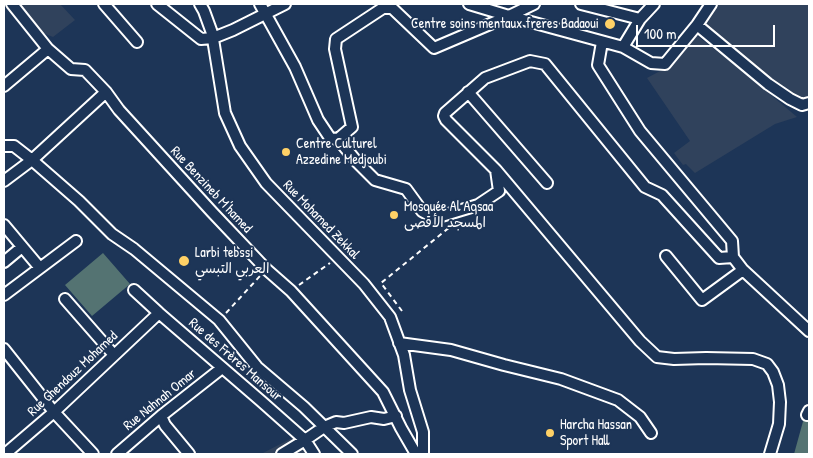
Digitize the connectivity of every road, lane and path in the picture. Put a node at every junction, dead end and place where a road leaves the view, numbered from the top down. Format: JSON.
{"nodes":[{"id":1,"x":12,"y":4,"type":"edge"},
{"id":2,"x":104,"y":4,"type":"edge"},
{"id":3,"x":157,"y":4,"type":"edge"},
{"id":4,"x":200,"y":4,"type":"edge"},
{"id":5,"x":285,"y":4,"type":"edge"},
{"id":6,"x":470,"y":4,"type":"edge"},
{"id":7,"x":534,"y":4,"type":"edge"},
{"id":8,"x":581,"y":4,"type":"edge"},
{"id":9,"x":654,"y":4,"type":"edge"},
{"id":10,"x":711,"y":4,"type":"edge"},
{"id":11,"x":263,"y":8,"type":"edge"},
{"id":12,"x":509,"y":16,"type":"junction"},
{"id":13,"x":640,"y":19,"type":"junction"},
{"id":14,"x":697,"y":25,"type":"junction"},
{"id":15,"x":212,"y":38,"type":"junction"},
{"id":16,"x":137,"y":42,"type":"dead end"},
{"id":17,"x":602,"y":42,"type":"junction"},
{"id":18,"x":623,"y":47,"type":"junction"},
{"id":19,"x":434,"y":48,"type":"junction"},
{"id":20,"x":48,"y":49,"type":"junction"},
{"id":21,"x":423,"y":52,"type":"dead end"},
{"id":22,"x":4,"y":86,"type":"edge"},
{"id":23,"x":106,"y":92,"type":"junction"},
{"id":24,"x":468,"y":92,"type":"junction"},
{"id":25,"x":809,"y":103,"type":"edge"},
{"id":26,"x":338,"y":139,"type":"junction"},
{"id":27,"x":4,"y":146,"type":"edge"},
{"id":28,"x":32,"y":160,"type":"junction"},
{"id":29,"x":496,"y":170,"type":"junction"},
{"id":30,"x":4,"y":181,"type":"edge"},
{"id":31,"x":547,"y":182,"type":"dead end"},
{"id":32,"x":455,"y":223,"type":"dead end"},
{"id":33,"x":4,"y":225,"type":"edge"},
{"id":34,"x":76,"y":241,"type":"dead end"},
{"id":35,"x":22,"y":247,"type":"junction"},
{"id":36,"x":666,"y":256,"type":"dead end"},
{"id":37,"x":733,"y":256,"type":"junction"},
{"id":38,"x":338,"y":257,"type":"junction"},
{"id":39,"x":4,"y":262,"type":"edge"},
{"id":40,"x":40,"y":268,"type":"junction"},
{"id":41,"x":266,"y":269,"type":"junction"},
{"id":42,"x":743,"y":270,"type":"junction"},
{"id":43,"x":134,"y":290,"type":"dead end"},
{"id":44,"x":291,"y":291,"type":"junction"},
{"id":45,"x":4,"y":295,"type":"edge"},
{"id":46,"x":65,"y":299,"type":"dead end"},
{"id":47,"x":402,"y":311,"type":"dead end"},
{"id":48,"x":159,"y":313,"type":"junction"},
{"id":49,"x":220,"y":320,"type":"junction"},
{"id":50,"x":809,"y":331,"type":"edge"},
{"id":51,"x":399,"y":343,"type":"junction"},
{"id":52,"x":4,"y":349,"type":"edge"},
{"id":53,"x":114,"y":355,"type":"junction"},
{"id":54,"x":222,"y":368,"type":"junction"},
{"id":55,"x":54,"y":412,"type":"junction"},
{"id":56,"x":161,"y":416,"type":"junction"},
{"id":57,"x":396,"y":416,"type":"junction"},
{"id":58,"x":324,"y":427,"type":"junction"},
{"id":59,"x":651,"y":433,"type":"dead end"},
{"id":60,"x":305,"y":440,"type":"junction"},
{"id":61,"x":6,"y":454,"type":"edge"},
{"id":62,"x":93,"y":454,"type":"edge"},
{"id":63,"x":117,"y":454,"type":"edge"},
{"id":64,"x":189,"y":454,"type":"edge"},
{"id":65,"x":282,"y":454,"type":"edge"},
{"id":66,"x":314,"y":454,"type":"edge"},
{"id":67,"x":352,"y":454,"type":"edge"},
{"id":68,"x":416,"y":454,"type":"edge"},
{"id":69,"x":423,"y":454,"type":"edge"},
{"id":70,"x":770,"y":454,"type":"edge"}],
"edges":[{"from":1,"to":20,"type":"street","name":"Rue Benzineb M'hamed"},
{"from":2,"to":16,"type":"street"},
{"from":3,"to":15,"type":"street"},
{"from":4,"to":15,"type":"street","name":"Rue Mohamed Zekkal"},
{"from":5,"to":11,"type":"street"},
{"from":6,"to":12,"type":"street"},
{"from":7,"to":12,"type":"street"},
{"from":8,"to":13,"type":"street"},
{"from":9,"to":13,"type":"street"},
{"from":10,"to":14,"type":"street"},
{"from":11,"to":15,"type":"street"},
{"from":11,"to":26,"type":"street"},
{"from":12,"to":17,"type":"street"},
{"from":12,"to":19,"type":"street"},
{"from":13,"to":18,"type":"street"},
{"from":14,"to":18,"type":"street"},
{"from":14,"to":25,"type":"street"},
{"from":15,"to":38,"type":"street","name":"Rue Mohamed Zekkal"},
{"from":17,"to":18,"type":"street"},
{"from":17,"to":37,"type":"street"},
{"from":19,"to":21,"type":"street"},
{"from":19,"to":26,"type":"street"},
{"from":20,"to":22,"type":"street"},
{"from":20,"to":23,"type":"street","name":"Rue Benzineb M'hamed"},
{"from":23,"to":28,"type":"street"},
{"from":23,"to":41,"type":"street","name":"Rue Benzineb M'hamed"},
{"from":24,"to":29,"type":"street"},
{"from":24,"to":31,"type":"street"},
{"from":24,"to":37,"type":"street"},
{"from":26,"to":29,"type":"street"},
{"from":27,"to":28,"type":"street"},
{"from":28,"to":30,"type":"street"},
{"from":28,"to":49,"type":"street"},
{"from":29,"to":70,"type":"street"},
{"from":32,"to":47,"type":"path"},
{"from":33,"to":35,"type":"street"},
{"from":34,"to":40,"type":"street"},
{"from":35,"to":39,"type":"street"},
{"from":35,"to":40,"type":"street"},
{"from":36,"to":42,"type":"street"},
{"from":37,"to":42,"type":"street"},
{"from":38,"to":44,"type":"path"},
{"from":38,"to":51,"type":"street","name":"Rue Mohamed Zekkal"},
{"from":40,"to":45,"type":"street"},
{"from":41,"to":44,"type":"street","name":"Rue Benzineb M'hamed"},
{"from":41,"to":49,"type":"path"},
{"from":42,"to":50,"type":"street"},
{"from":43,"to":48,"type":"street","name":"Rue des Frères Mansour"},
{"from":44,"to":57,"type":"street","name":"Rue Benzineb M'hamed"},
{"from":46,"to":53,"type":"street"},
{"from":48,"to":53,"type":"street","name":"Rue Ghendouz Mohamed"},
{"from":48,"to":54,"type":"street","name":"Rue des Frères Mansour"},
{"from":49,"to":58,"type":"street"},
{"from":51,"to":59,"type":"street"},
{"from":51,"to":69,"type":"street","name":"Rue Mohamed Zekkal"},
{"from":52,"to":55,"type":"street"},
{"from":53,"to":55,"type":"street","name":"Rue Ghendouz Mohamed"},
{"from":54,"to":56,"type":"street","name":"Rue Nahnah Omar"},
{"from":54,"to":60,"type":"street","name":"Rue des Frères Mansour"},
{"from":55,"to":61,"type":"street","name":"Rue Ghendouz Mohamed"},
{"from":55,"to":62,"type":"street"},
{"from":56,"to":63,"type":"street","name":"Rue Nahnah Omar"},
{"from":56,"to":64,"type":"street"},
{"from":57,"to":58,"type":"street"},
{"from":57,"to":68,"type":"street","name":"Rue Benzineb M'hamed"},
{"from":58,"to":60,"type":"street"},
{"from":58,"to":67,"type":"street"},
{"from":60,"to":65,"type":"street"},
{"from":60,"to":66,"type":"street","name":"Rue des Frères Mansour"}]}
